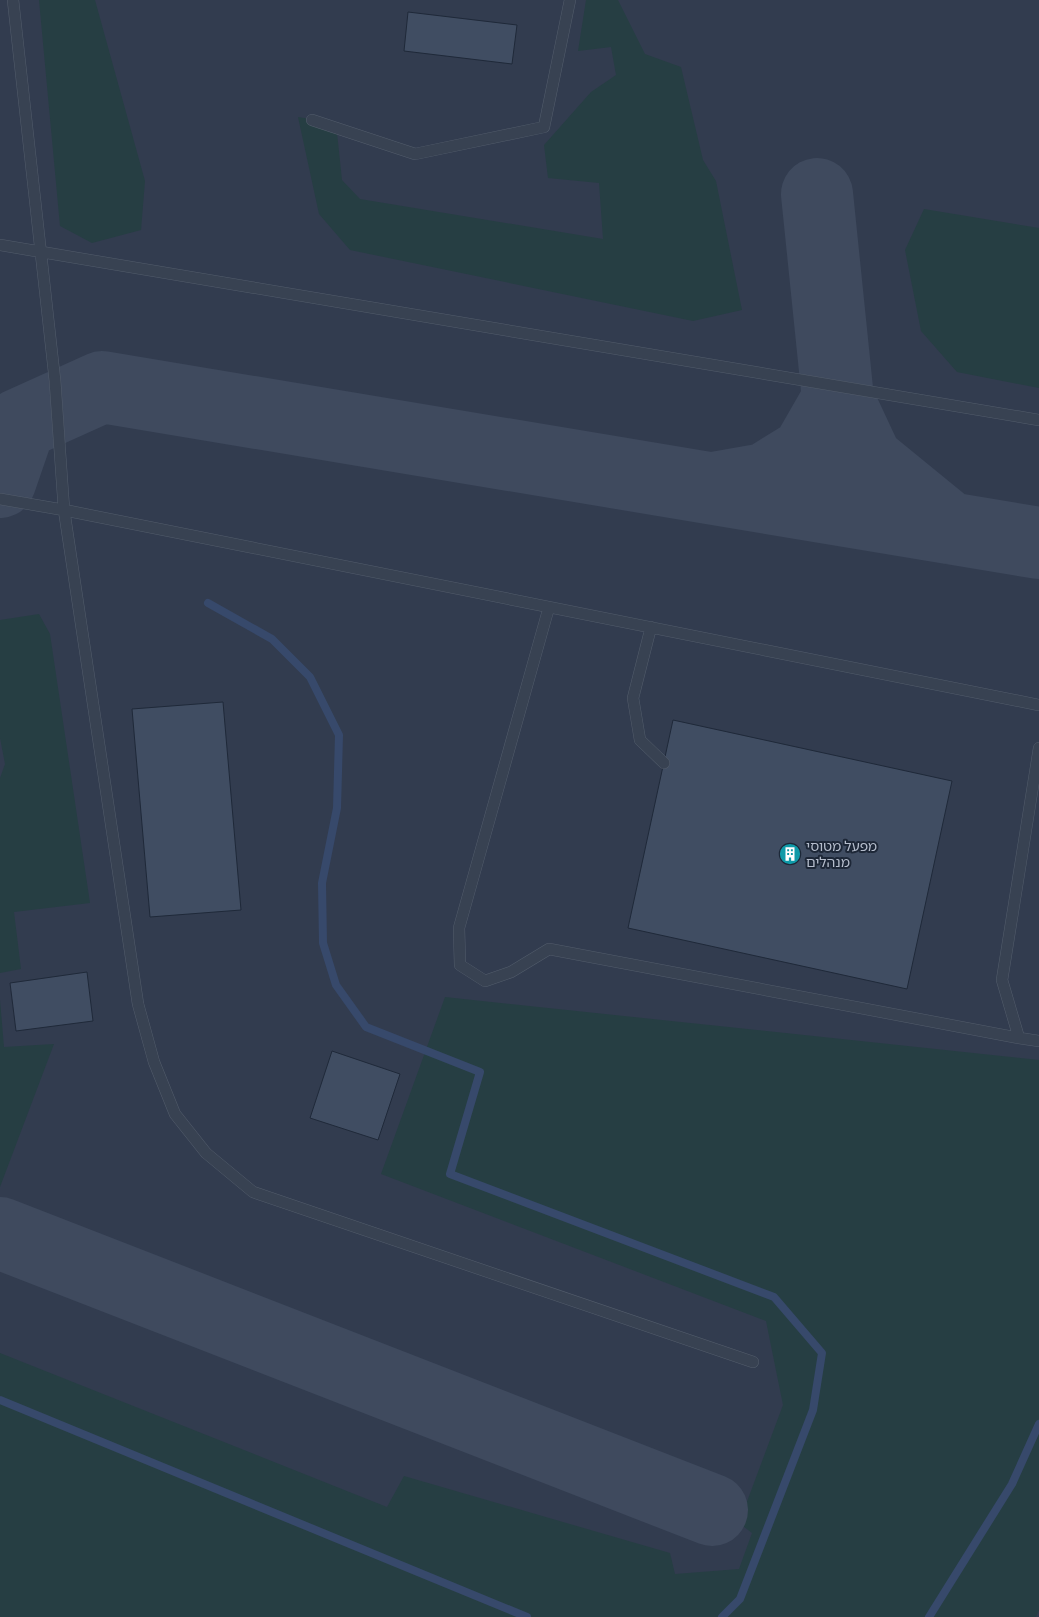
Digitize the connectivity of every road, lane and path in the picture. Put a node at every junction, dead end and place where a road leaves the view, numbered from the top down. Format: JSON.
{"nodes":[{"id":1,"x":13,"y":0,"type":"edge"},
{"id":2,"x":570,"y":0,"type":"edge"},
{"id":3,"x":312,"y":120,"type":"dead end"},
{"id":4,"x":0,"y":245,"type":"edge"},
{"id":5,"x":40,"y":252,"type":"junction"},
{"id":6,"x":1039,"y":420,"type":"edge"},
{"id":7,"x":0,"y":499,"type":"edge"},
{"id":8,"x":64,"y":510,"type":"junction"},
{"id":9,"x":549,"y":606,"type":"junction"},
{"id":10,"x":651,"y":627,"type":"junction"},
{"id":11,"x":1039,"y":705,"type":"edge"},
{"id":12,"x":1039,"y":748,"type":"edge"},
{"id":13,"x":664,"y":763,"type":"dead end"},
{"id":14,"x":1019,"y":1038,"type":"junction"},
{"id":15,"x":1039,"y":1041,"type":"edge"},
{"id":16,"x":753,"y":1362,"type":"dead end"}],
"edges":[{"from":1,"to":5,"type":"lane"},
{"from":2,"to":3,"type":"lane"},
{"from":4,"to":5,"type":"lane"},
{"from":5,"to":6,"type":"lane"},
{"from":5,"to":8,"type":"lane"},
{"from":7,"to":8,"type":"lane"},
{"from":8,"to":9,"type":"lane"},
{"from":8,"to":16,"type":"lane"},
{"from":9,"to":10,"type":"lane"},
{"from":9,"to":14,"type":"lane"},
{"from":10,"to":11,"type":"lane"},
{"from":10,"to":13,"type":"lane"},
{"from":12,"to":14,"type":"lane"},
{"from":14,"to":15,"type":"lane"}]}
